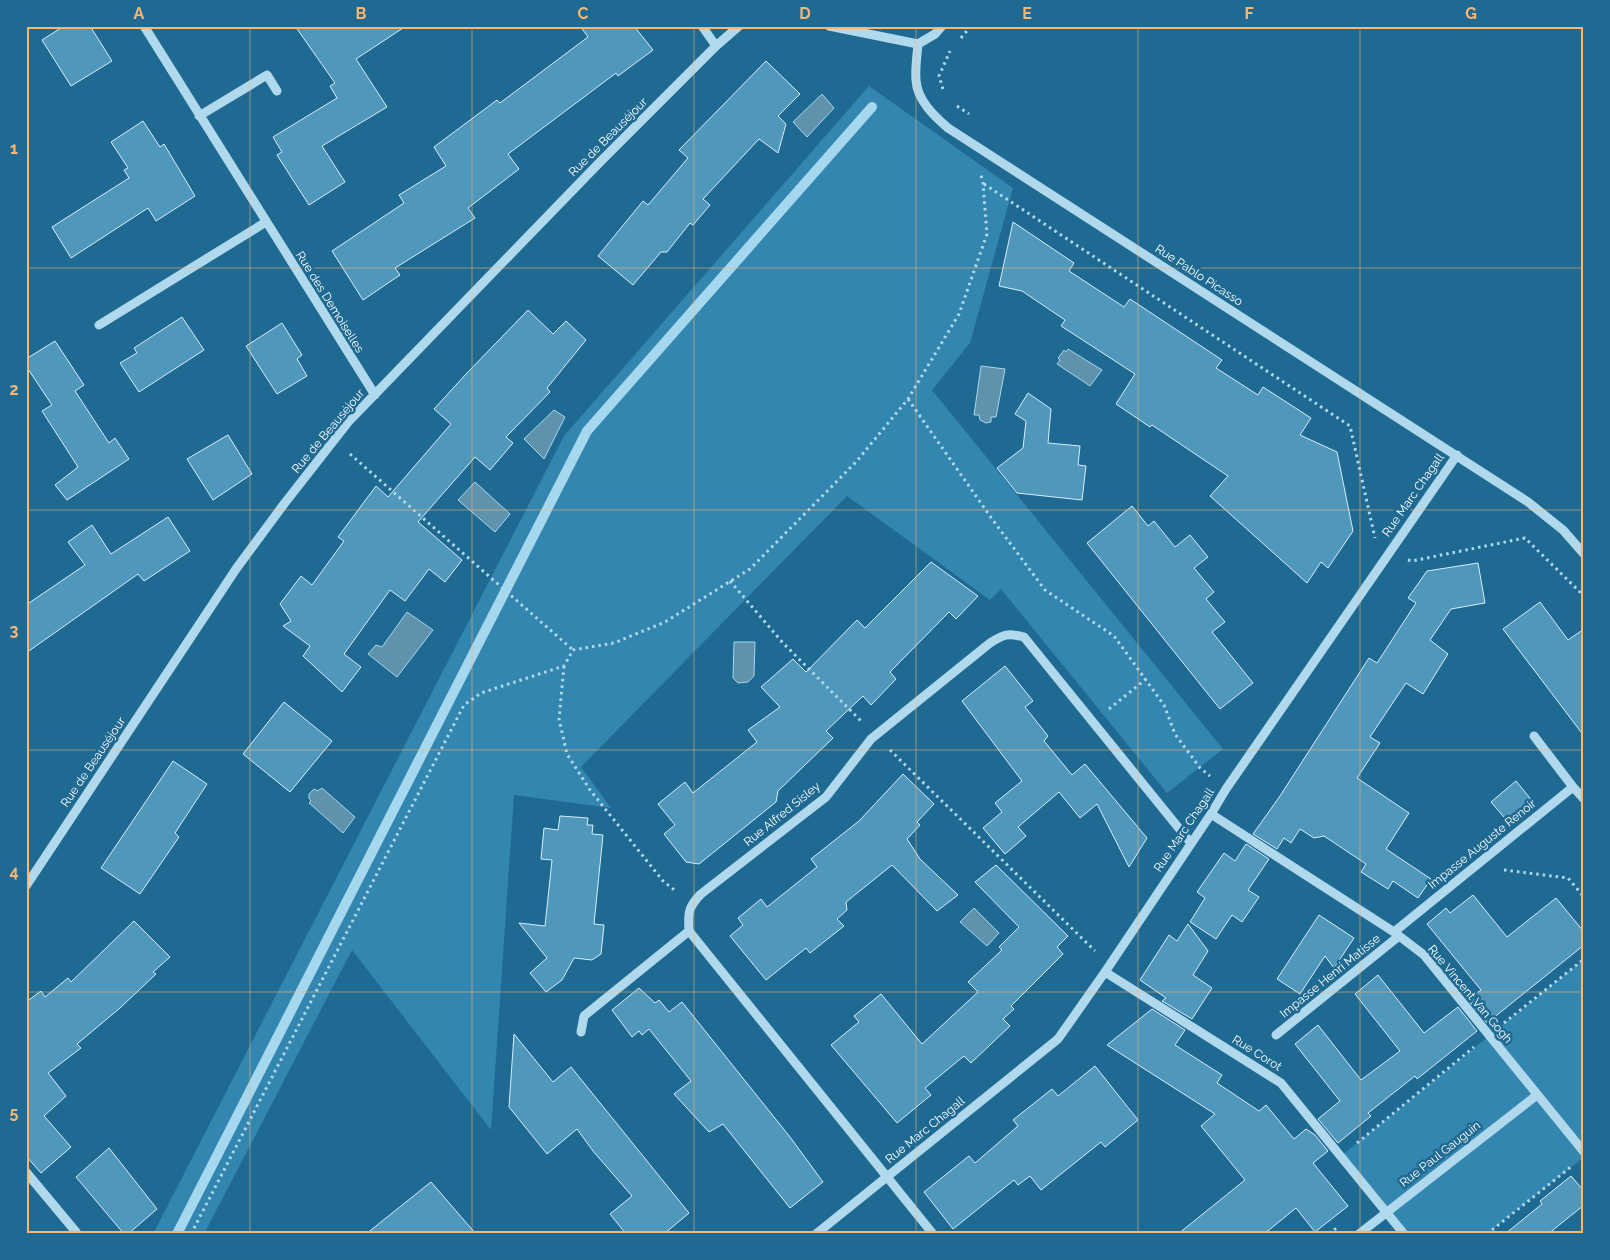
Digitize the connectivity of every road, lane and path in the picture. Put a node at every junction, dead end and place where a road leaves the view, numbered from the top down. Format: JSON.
{"nodes":[{"id":1,"x":144,"y":26,"type":"edge"},
{"id":2,"x":702,"y":26,"type":"edge"},
{"id":3,"x":739,"y":26,"type":"edge"},
{"id":4,"x":829,"y":26,"type":"edge"},
{"id":5,"x":942,"y":26,"type":"edge"},
{"id":6,"x":971,"y":26,"type":"edge"},
{"id":7,"x":918,"y":44,"type":"junction"},
{"id":8,"x":716,"y":46,"type":"junction"},
{"id":9,"x":277,"y":91,"type":"dead end"},
{"id":10,"x":943,"y":91,"type":"dead end"},
{"id":11,"x":952,"y":102,"type":"dead end"},
{"id":12,"x":200,"y":116,"type":"junction"},
{"id":13,"x":971,"y":144,"type":"junction"},
{"id":14,"x":983,"y":183,"type":"junction"},
{"id":15,"x":266,"y":222,"type":"junction"},
{"id":16,"x":99,"y":324,"type":"dead end"},
{"id":17,"x":375,"y":395,"type":"junction"},
{"id":18,"x":908,"y":399,"type":"junction"},
{"id":19,"x":334,"y":440,"type":"junction"},
{"id":20,"x":1456,"y":455,"type":"junction"},
{"id":21,"x":1389,"y":552,"type":"junction"},
{"id":22,"x":1584,"y":554,"type":"edge"},
{"id":23,"x":730,"y":581,"type":"junction"},
{"id":24,"x":1584,"y":596,"type":"edge"},
{"id":25,"x":573,"y":650,"type":"junction"},
{"id":26,"x":564,"y":666,"type":"junction"},
{"id":27,"x":1146,"y":679,"type":"junction"},
{"id":28,"x":1093,"y":722,"type":"junction"},
{"id":29,"x":875,"y":735,"type":"junction"},
{"id":30,"x":1534,"y":736,"type":"dead end"},
{"id":31,"x":1573,"y":786,"type":"junction"},
{"id":32,"x":1226,"y":788,"type":"junction"},
{"id":33,"x":1584,"y":799,"type":"edge"},
{"id":34,"x":1210,"y":814,"type":"junction"},
{"id":35,"x":1190,"y":842,"type":"junction"},
{"id":36,"x":1482,"y":860,"type":"junction"},
{"id":37,"x":26,"y":886,"type":"edge"},
{"id":38,"x":1584,"y":897,"type":"edge"},
{"id":39,"x":692,"y":903,"type":"junction"},
{"id":40,"x":689,"y":931,"type":"junction"},
{"id":41,"x":1396,"y":934,"type":"junction"},
{"id":42,"x":1584,"y":959,"type":"edge"},
{"id":43,"x":1107,"y":969,"type":"junction"},
{"id":44,"x":581,"y":1032,"type":"dead end"},
{"id":45,"x":1488,"y":1035,"type":"junction"},
{"id":46,"x":1276,"y":1036,"type":"dead end"},
{"id":47,"x":1537,"y":1095,"type":"junction"},
{"id":48,"x":1584,"y":1152,"type":"edge"},
{"id":49,"x":1341,"y":1156,"type":"junction"},
{"id":50,"x":1576,"y":1163,"type":"dead end"},
{"id":51,"x":26,"y":1172,"type":"edge"},
{"id":52,"x":888,"y":1176,"type":"junction"},
{"id":53,"x":1387,"y":1211,"type":"junction"},
{"id":54,"x":74,"y":1234,"type":"edge"},
{"id":55,"x":191,"y":1234,"type":"edge"},
{"id":56,"x":816,"y":1234,"type":"edge"},
{"id":57,"x":933,"y":1234,"type":"edge"},
{"id":58,"x":1359,"y":1234,"type":"edge"},
{"id":59,"x":1404,"y":1234,"type":"edge"},
{"id":60,"x":1487,"y":1234,"type":"edge"}],
"edges":[{"from":1,"to":12,"type":"street","name":"Rue des Demoiselles"},
{"from":2,"to":8,"type":"street"},
{"from":3,"to":8,"type":"street","name":"Rue de Beauséjour"},
{"from":4,"to":7,"type":"street"},
{"from":5,"to":7,"type":"street"},
{"from":6,"to":10,"type":"path"},
{"from":7,"to":13,"type":"street","name":"Rue Pablo Picasso"},
{"from":8,"to":17,"type":"street","name":"Rue de Beauséjour"},
{"from":9,"to":12,"type":"street"},
{"from":11,"to":13,"type":"path"},
{"from":12,"to":15,"type":"street","name":"Rue des Demoiselles"},
{"from":13,"to":14,"type":"path"},
{"from":13,"to":20,"type":"street","name":"Rue Pablo Picasso"},
{"from":14,"to":18,"type":"path"},
{"from":14,"to":21,"type":"path"},
{"from":15,"to":16,"type":"street"},
{"from":15,"to":17,"type":"street","name":"Rue des Demoiselles"},
{"from":17,"to":19,"type":"street","name":"Rue de Beauséjour"},
{"from":18,"to":23,"type":"path"},
{"from":18,"to":27,"type":"path"},
{"from":19,"to":25,"type":"path"},
{"from":19,"to":37,"type":"street","name":"Rue de Beauséjour"},
{"from":20,"to":21,"type":"street","name":"Rue Marc Chagall"},
{"from":20,"to":22,"type":"street","name":"Rue Pablo Picasso"},
{"from":21,"to":24,"type":"path"},
{"from":21,"to":32,"type":"street","name":"Rue Marc Chagall"},
{"from":23,"to":25,"type":"path"},
{"from":23,"to":29,"type":"path"},
{"from":25,"to":26,"type":"path"},
{"from":26,"to":39,"type":"path"},
{"from":26,"to":55,"type":"path"},
{"from":27,"to":28,"type":"path"},
{"from":27,"to":32,"type":"path"},
{"from":28,"to":29,"type":"street","name":"Rue Alfred Sisley"},
{"from":28,"to":35,"type":"street","name":"Rue Alfred Sisley"},
{"from":29,"to":39,"type":"street","name":"Rue Alfred Sisley"},
{"from":29,"to":43,"type":"path"},
{"from":30,"to":31,"type":"street"},
{"from":31,"to":33,"type":"street"},
{"from":31,"to":36,"type":"street","name":"Impasse Auguste Renoir"},
{"from":32,"to":34,"type":"street","name":"Rue Marc Chagall"},
{"from":34,"to":35,"type":"street","name":"Rue Marc Chagall"},
{"from":34,"to":41,"type":"street","name":"Rue Vincent Van Gogh"},
{"from":35,"to":43,"type":"street","name":"Rue Marc Chagall"},
{"from":36,"to":38,"type":"path"},
{"from":36,"to":41,"type":"street","name":"Impasse Auguste Renoir"},
{"from":39,"to":40,"type":"street"},
{"from":40,"to":44,"type":"street"},
{"from":40,"to":52,"type":"street"},
{"from":41,"to":45,"type":"street","name":"Rue Vincent Van Gogh"},
{"from":41,"to":46,"type":"street","name":"Impasse Henri Matisse"},
{"from":42,"to":45,"type":"path"},
{"from":43,"to":49,"type":"street","name":"Rue Corot"},
{"from":43,"to":52,"type":"street","name":"Rue Marc Chagall"},
{"from":45,"to":47,"type":"street","name":"Rue Vincent Van Gogh"},
{"from":45,"to":49,"type":"path"},
{"from":47,"to":48,"type":"street","name":"Rue Vincent Van Gogh"},
{"from":47,"to":53,"type":"street","name":"Rue Paul Gauguin"},
{"from":49,"to":53,"type":"street","name":"Rue Corot"},
{"from":50,"to":60,"type":"path"},
{"from":51,"to":54,"type":"street"},
{"from":52,"to":56,"type":"street","name":"Rue Marc Chagall"},
{"from":52,"to":57,"type":"street"},
{"from":53,"to":58,"type":"street","name":"Rue Paul Gauguin"},
{"from":53,"to":59,"type":"street","name":"Rue Corot"}]}
